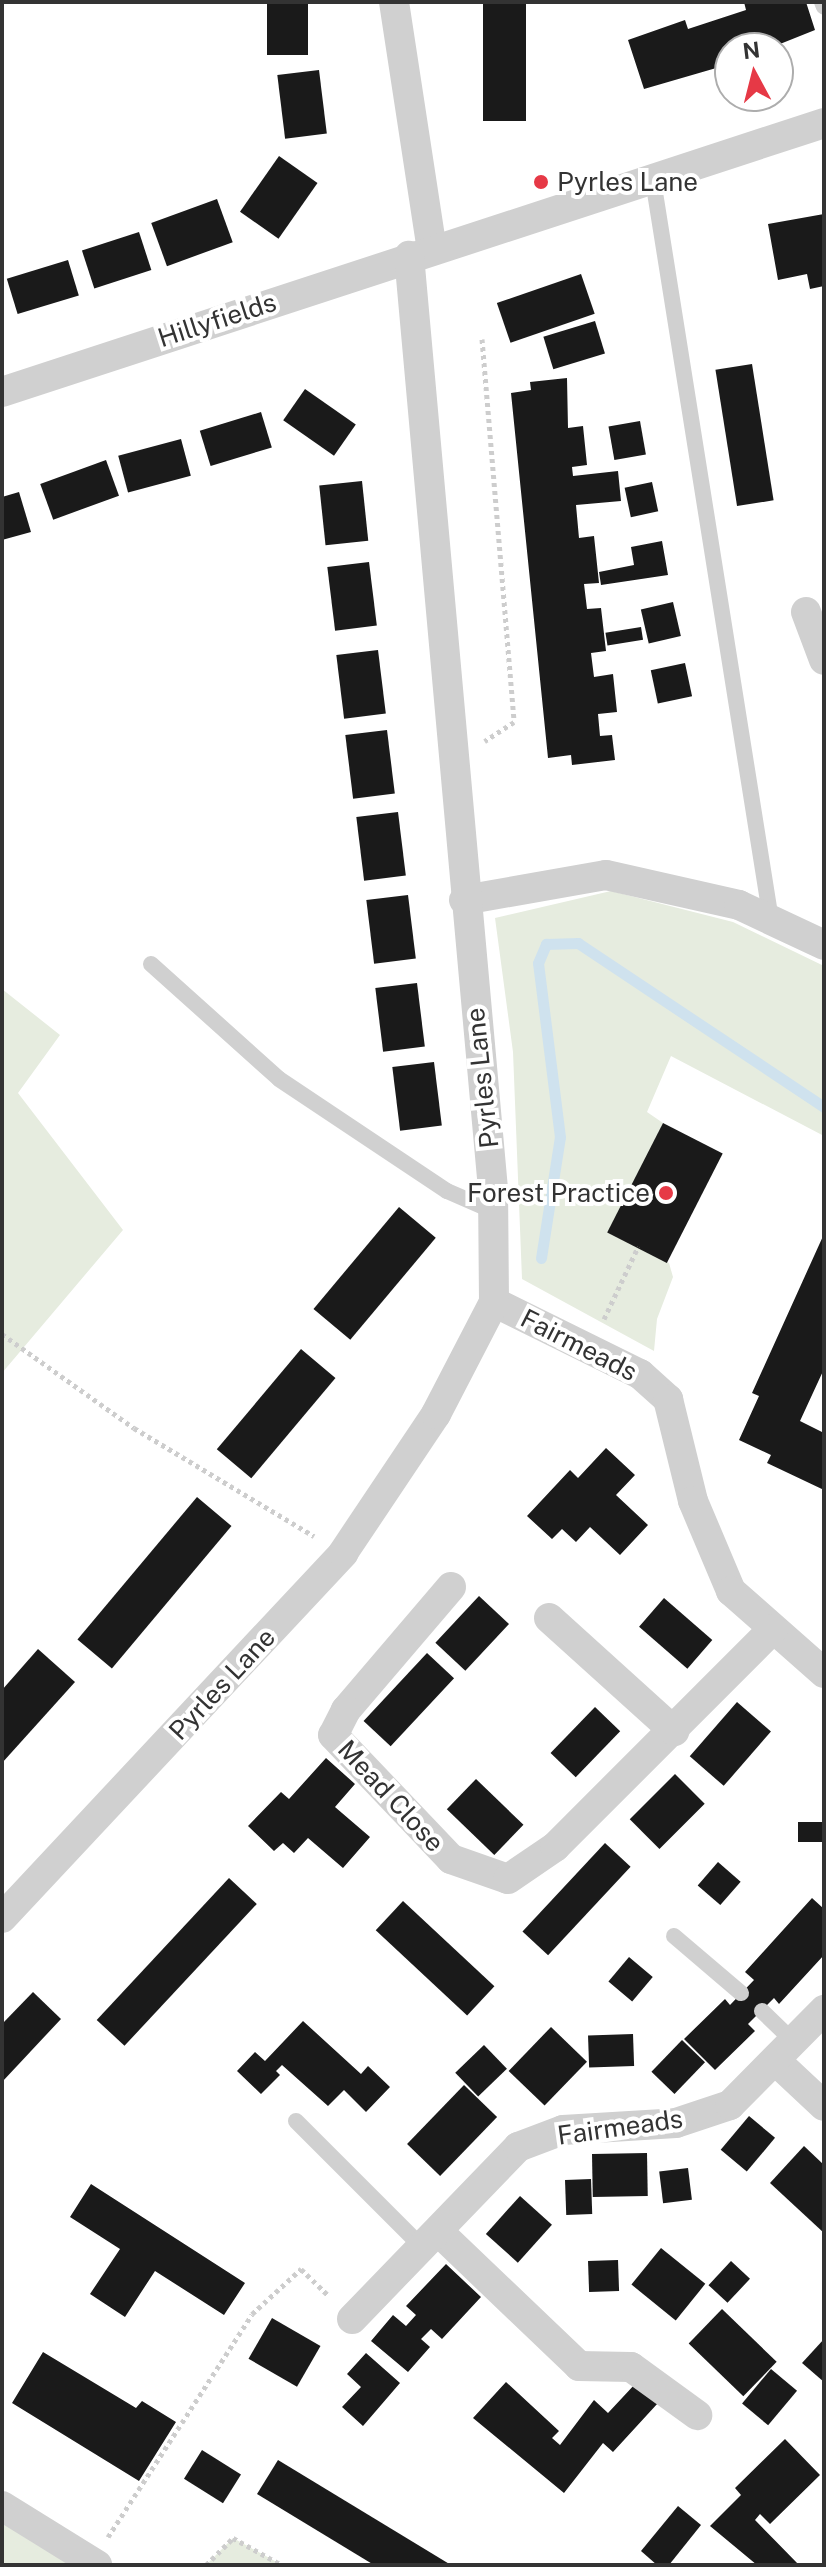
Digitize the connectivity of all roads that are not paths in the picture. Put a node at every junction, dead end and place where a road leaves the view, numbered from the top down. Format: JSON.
{"nodes":[{"id":1,"x":394,"y":2,"type":"edge"},
{"id":2,"x":824,"y":123,"type":"edge"},
{"id":3,"x":653,"y":180,"type":"junction"},
{"id":4,"x":420,"y":253,"type":"junction"},
{"id":5,"x":2,"y":392,"type":"edge"},
{"id":6,"x":806,"y":612,"type":"dead end"},
{"id":7,"x":824,"y":660,"type":"edge"},
{"id":8,"x":464,"y":900,"type":"junction"},
{"id":9,"x":771,"y":920,"type":"junction"},
{"id":10,"x":824,"y":945,"type":"edge"},
{"id":11,"x":151,"y":964,"type":"dead end"},
{"id":12,"x":491,"y":1210,"type":"junction"},
{"id":13,"x":494,"y":1302,"type":"junction"},
{"id":14,"x":451,"y":1587,"type":"dead end"},
{"id":15,"x":549,"y":1618,"type":"dead end"},
{"id":16,"x":773,"y":1629,"type":"junction"},
{"id":17,"x":824,"y":1673,"type":"edge"},
{"id":18,"x":674,"y":1731,"type":"junction"},
{"id":19,"x":2,"y":1918,"type":"edge"},
{"id":20,"x":674,"y":1936,"type":"dead end"},
{"id":21,"x":741,"y":1993,"type":"dead end"},
{"id":22,"x":824,"y":2010,"type":"edge"},
{"id":23,"x":762,"y":2011,"type":"dead end"},
{"id":24,"x":786,"y":2052,"type":"junction"},
{"id":25,"x":824,"y":2106,"type":"edge"},
{"id":26,"x":296,"y":2121,"type":"dead end"},
{"id":27,"x":432,"y":2241,"type":"junction"},
{"id":28,"x":352,"y":2319,"type":"road end"},
{"id":29,"x":697,"y":2415,"type":"dead end"},
{"id":30,"x":2,"y":2506,"type":"edge"},
{"id":31,"x":94,"y":2564,"type":"edge"}],
"edges":[{"from":1,"to":4,"type":"street","name":"Pyrles Lane"},
{"from":2,"to":3,"type":"street","name":"Hillyfields"},
{"from":3,"to":4,"type":"street","name":"Hillyfields"},
{"from":3,"to":9,"type":"lane"},
{"from":4,"to":5,"type":"street","name":"Hillyfields"},
{"from":4,"to":8,"type":"street","name":"Pyrles Lane"},
{"from":6,"to":7,"type":"street"},
{"from":8,"to":9,"type":"street"},
{"from":8,"to":12,"type":"street","name":"Pyrles Lane"},
{"from":9,"to":10,"type":"street"},
{"from":11,"to":12,"type":"lane"},
{"from":12,"to":13,"type":"street","name":"Pyrles Lane"},
{"from":13,"to":16,"type":"street","name":"Fairmeads"},
{"from":13,"to":19,"type":"street","name":"Pyrles Lane"},
{"from":14,"to":18,"type":"street","name":"Mead Close"},
{"from":15,"to":18,"type":"street"},
{"from":16,"to":17,"type":"street","name":"Fairmeads"},
{"from":16,"to":18,"type":"street","name":"Mead Close"},
{"from":20,"to":21,"type":"lane"},
{"from":22,"to":24,"type":"street","name":"Fairmeads"},
{"from":23,"to":24,"type":"lane"},
{"from":24,"to":25,"type":"street"},
{"from":24,"to":27,"type":"street","name":"Fairmeads"},
{"from":26,"to":27,"type":"lane"},
{"from":27,"to":28,"type":"street","name":"Fairmeads"},
{"from":27,"to":29,"type":"street"},
{"from":30,"to":31,"type":"street"}]}
